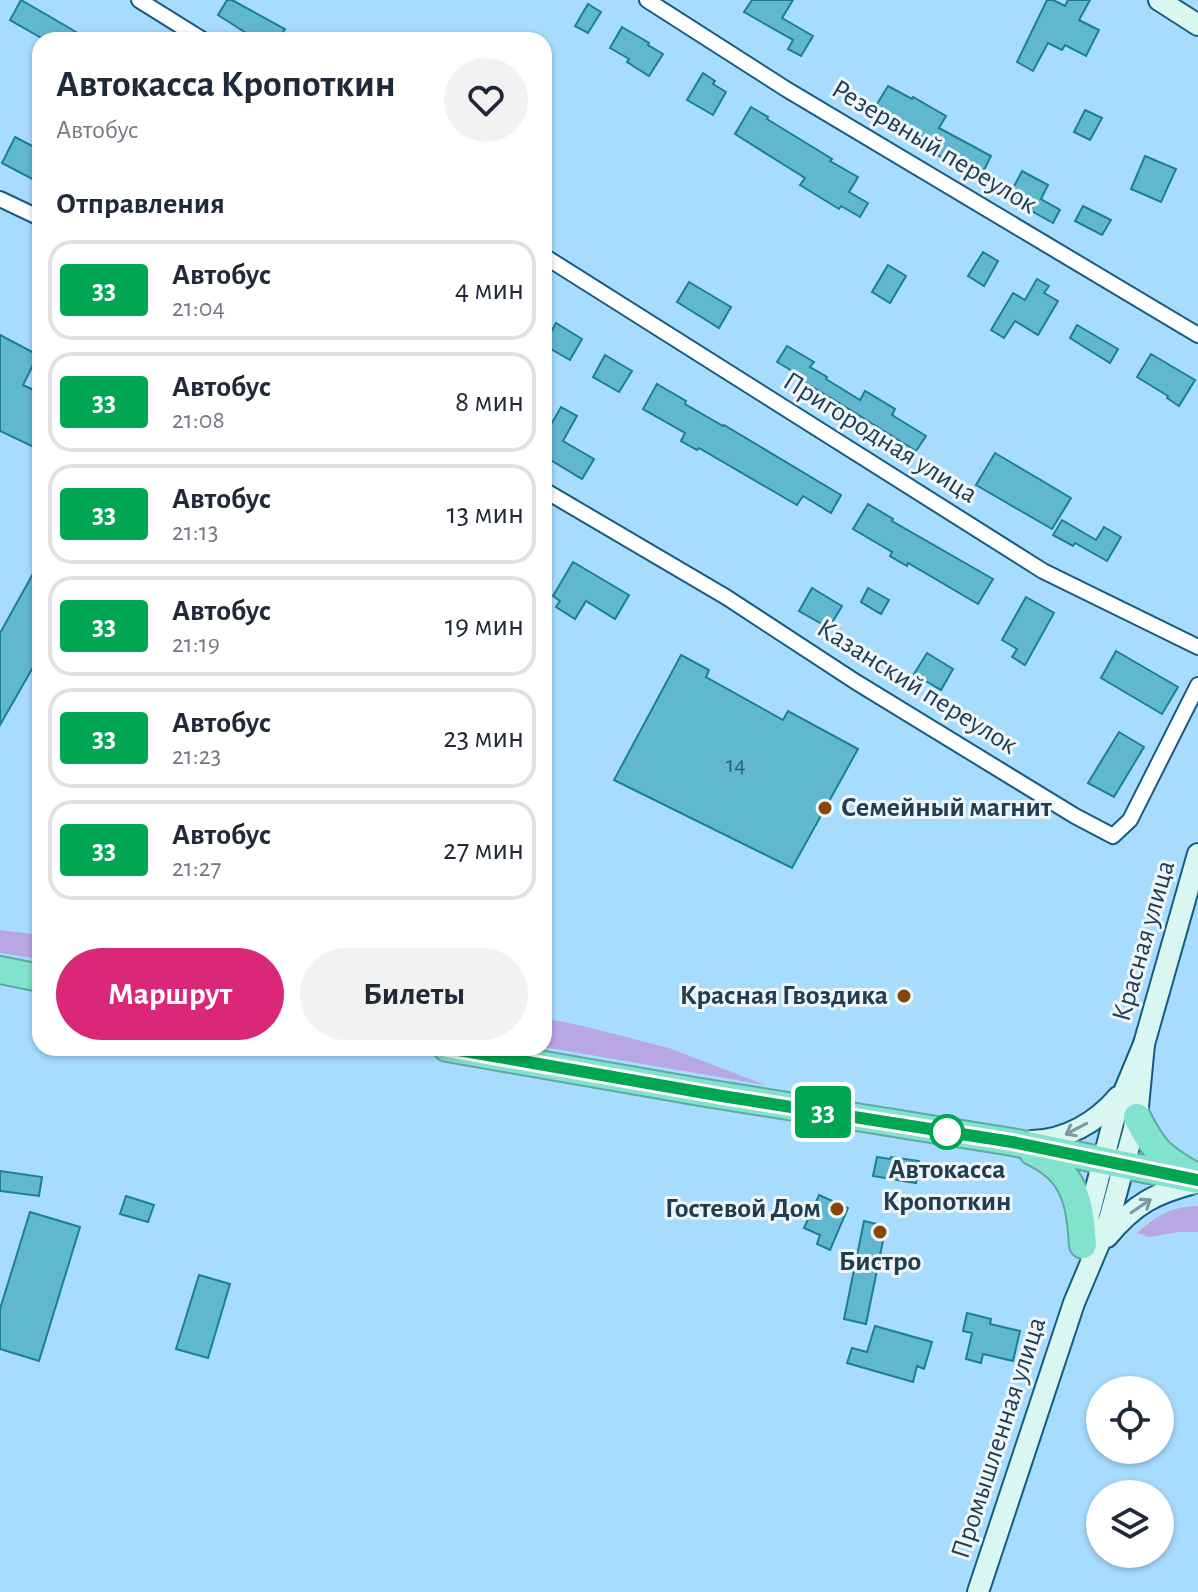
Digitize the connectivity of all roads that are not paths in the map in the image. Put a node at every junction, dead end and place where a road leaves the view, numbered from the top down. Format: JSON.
{"nodes":[{"id":1,"x":139,"y":0,"type":"edge"},
{"id":2,"x":647,"y":0,"type":"edge"},
{"id":3,"x":1159,"y":0,"type":"edge"},
{"id":4,"x":1198,"y":25,"type":"edge"},
{"id":5,"x":190,"y":32,"type":"edge"},
{"id":6,"x":0,"y":199,"type":"edge"},
{"id":7,"x":32,"y":214,"type":"edge"},
{"id":8,"x":552,"y":261,"type":"edge"},
{"id":9,"x":1198,"y":335,"type":"edge"},
{"id":10,"x":552,"y":495,"type":"edge"},
{"id":11,"x":1198,"y":647,"type":"edge"},
{"id":12,"x":1198,"y":685,"type":"edge"},
{"id":13,"x":1198,"y":854,"type":"edge"},
{"id":14,"x":0,"y":970,"type":"edge"},
{"id":15,"x":32,"y":976,"type":"edge"},
{"id":16,"x":1144,"y":1044,"type":"junction"},
{"id":17,"x":493,"y":1056,"type":"edge"},
{"id":18,"x":1126,"y":1088,"type":"junction"},
{"id":19,"x":1137,"y":1117,"type":"junction"},
{"id":20,"x":1012,"y":1142,"type":"junction"},
{"id":21,"x":1113,"y":1164,"type":"junction"},
{"id":22,"x":1198,"y":1180,"type":"edge"},
{"id":23,"x":1090,"y":1247,"type":"junction"},
{"id":24,"x":1074,"y":1303,"type":"joint"},
{"id":25,"x":978,"y":1592,"type":"edge"}],
"edges":[{"from":1,"to":5,"type":"street"},
{"from":2,"to":9,"type":"street","name":"Резервный переулок"},
{"from":3,"to":4,"type":"main road"},
{"from":6,"to":7,"type":"street"},
{"from":8,"to":11,"type":"street","name":"Пригородная улица"},
{"from":10,"to":12,"type":"street","name":"Казанский переулок"},
{"from":13,"to":16,"type":"main road","name":"Красная улица"},
{"from":14,"to":15,"type":"highway"},
{"from":16,"to":18,"type":"main road","name":"Красная улица"},
{"from":16,"to":19,"type":"main road","name":"Красная улица"},
{"from":17,"to":20,"type":"highway"},
{"from":18,"to":20,"type":"main road","one_way":true},
{"from":18,"to":21,"type":"main road","name":"Красная улица"},
{"from":19,"to":21,"type":"main road","name":"Красная улица"},
{"from":19,"to":22,"type":"highway"},
{"from":20,"to":21,"type":"highway"},
{"from":20,"to":23,"type":"highway"},
{"from":21,"to":22,"type":"highway"},
{"from":21,"to":23,"type":"main road","name":"Красная улица"},
{"from":23,"to":22,"type":"main road","one_way":true},
{"from":23,"to":24,"type":"main road","name":"Красная улица"},
{"from":24,"to":25,"type":"main road","name":"Промышленная улица"}]}
